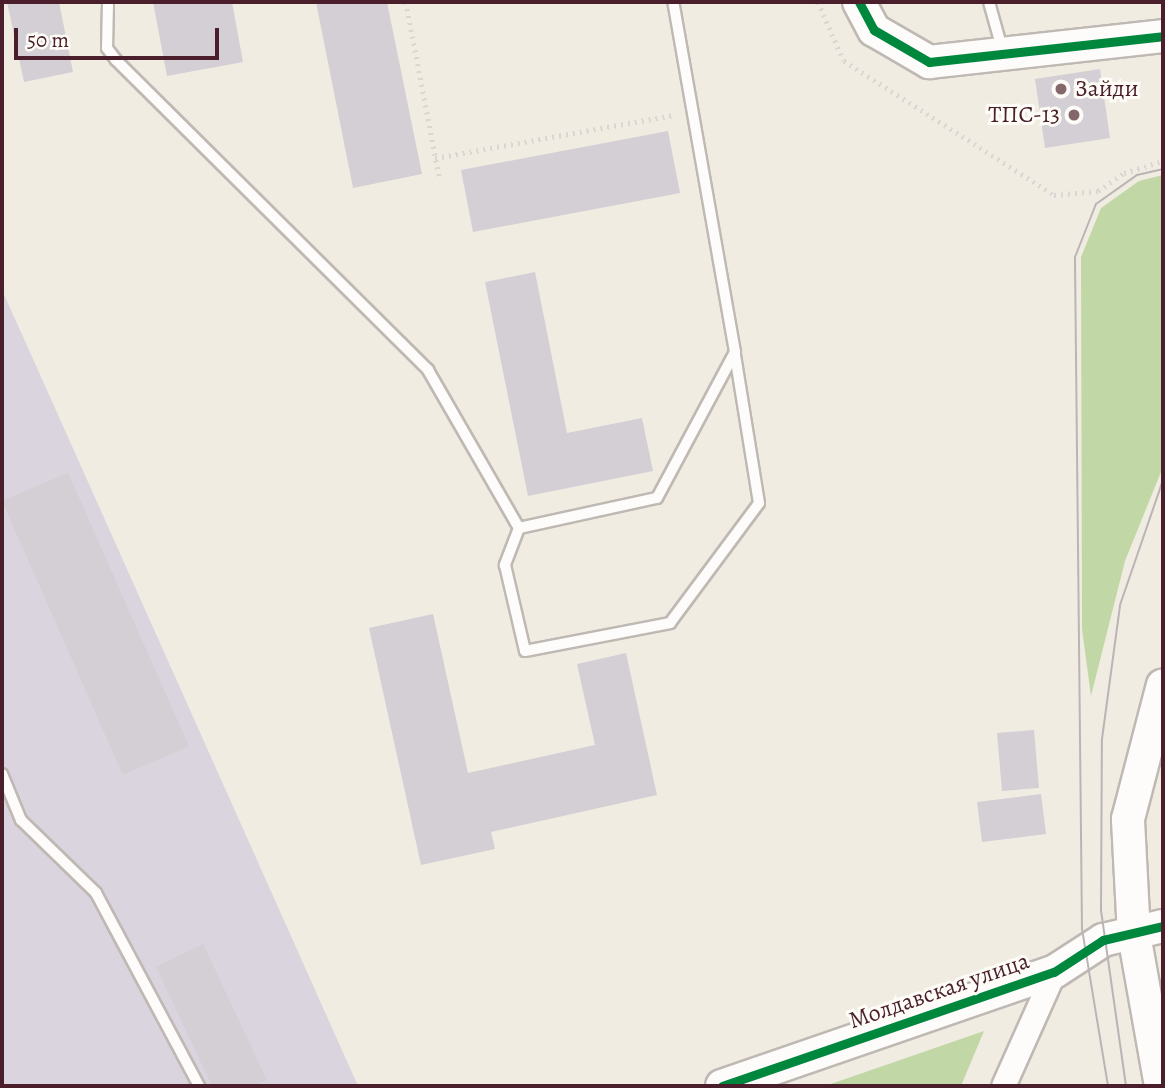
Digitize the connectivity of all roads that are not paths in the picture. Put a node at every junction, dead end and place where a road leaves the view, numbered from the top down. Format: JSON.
{"nodes":[{"id":1,"x":108,"y":2,"type":"edge"},
{"id":2,"x":673,"y":2,"type":"edge"},
{"id":3,"x":859,"y":2,"type":"edge"},
{"id":4,"x":989,"y":2,"type":"edge"},
{"id":5,"x":1163,"y":36,"type":"edge"},
{"id":6,"x":1005,"y":58,"type":"junction"},
{"id":7,"x":735,"y":352,"type":"junction"},
{"id":8,"x":519,"y":528,"type":"junction"},
{"id":9,"x":1163,"y":685,"type":"edge"},
{"id":10,"x":2,"y":774,"type":"edge"},
{"id":11,"x":1149,"y":931,"type":"edge"},
{"id":12,"x":1054,"y":972,"type":"junction"},
{"id":13,"x":199,"y":1086,"type":"edge"},
{"id":14,"x":722,"y":1086,"type":"edge"},
{"id":15,"x":1003,"y":1086,"type":"edge"},
{"id":16,"x":1161,"y":1086,"type":"edge"}],
"edges":[{"from":1,"to":8,"type":"lane"},
{"from":2,"to":7,"type":"lane"},
{"from":3,"to":6,"type":"street"},
{"from":4,"to":6,"type":"lane"},
{"from":5,"to":6,"type":"street"},
{"from":7,"to":8,"type":"lane"},
{"from":7,"to":8,"type":"lane"},
{"from":9,"to":11,"type":"street"},
{"from":10,"to":13,"type":"lane"},
{"from":11,"to":12,"type":"street","name":"Молдавская улица"},
{"from":11,"to":16,"type":"street"},
{"from":12,"to":14,"type":"street","name":"Молдавская улица"},
{"from":12,"to":15,"type":"street"}]}
